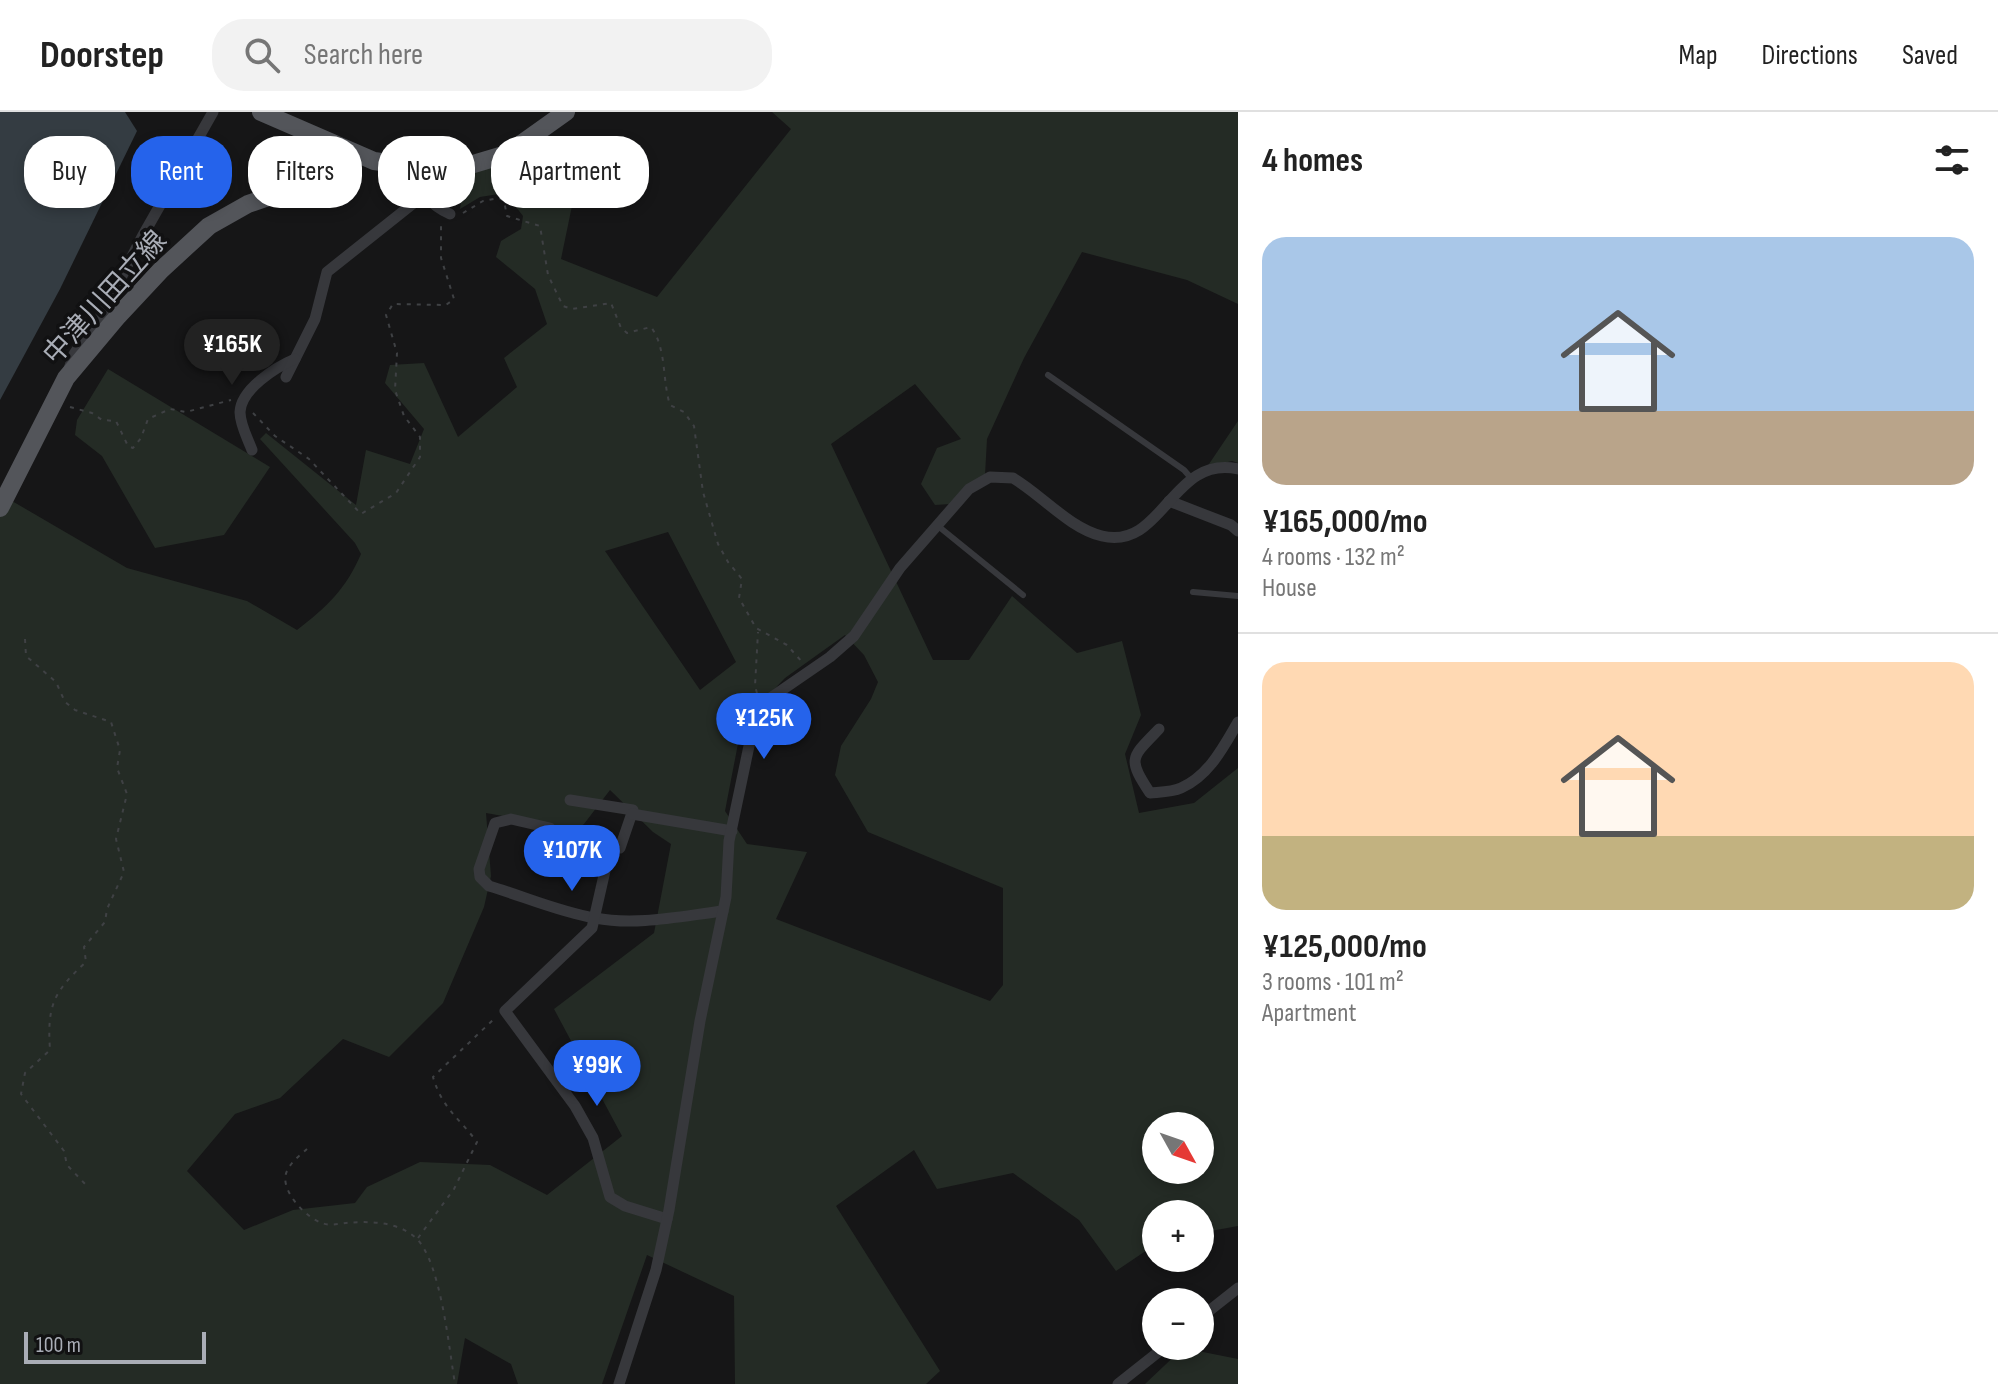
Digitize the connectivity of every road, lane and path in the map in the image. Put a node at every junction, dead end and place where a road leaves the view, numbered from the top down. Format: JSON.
{"nodes":[{"id":1,"x":213,"y":112,"type":"edge"},
{"id":2,"x":261,"y":112,"type":"edge"},
{"id":3,"x":566,"y":112,"type":"edge"},
{"id":4,"x":316,"y":136,"type":"edge"},
{"id":5,"x":475,"y":164,"type":"edge"},
{"id":6,"x":248,"y":204,"type":"edge"},
{"id":7,"x":407,"y":208,"type":"edge"},
{"id":8,"x":441,"y":208,"type":"edge"},
{"id":9,"x":447,"y":213,"type":"junction"},
{"id":10,"x":112,"y":311,"type":"junction"},
{"id":11,"x":296,"y":359,"type":"junction"},
{"id":12,"x":1048,"y":375,"type":"dead end"},
{"id":13,"x":286,"y":377,"type":"dead end"},
{"id":14,"x":245,"y":399,"type":"junction"},
{"id":15,"x":69,"y":404,"type":"dead end"},
{"id":16,"x":252,"y":450,"type":"dead end"},
{"id":17,"x":1238,"y":469,"type":"edge"},
{"id":18,"x":1191,"y":478,"type":"junction"},
{"id":19,"x":1169,"y":501,"type":"junction"},
{"id":20,"x":0,"y":508,"type":"edge"},
{"id":21,"x":938,"y":526,"type":"junction"},
{"id":22,"x":1238,"y":531,"type":"edge"},
{"id":23,"x":1193,"y":592,"type":"dead end"},
{"id":24,"x":1023,"y":595,"type":"dead end"},
{"id":25,"x":1238,"y":596,"type":"edge"},
{"id":26,"x":758,"y":630,"type":"junction"},
{"id":27,"x":25,"y":639,"type":"dead end"},
{"id":28,"x":808,"y":671,"type":"junction"},
{"id":29,"x":767,"y":702,"type":"junction"},
{"id":30,"x":1238,"y":722,"type":"edge"},
{"id":31,"x":1159,"y":729,"type":"dead end"},
{"id":32,"x":570,"y":800,"type":"dead end"},
{"id":33,"x":632,"y":814,"type":"junction"},
{"id":34,"x":550,"y":828,"type":"dead end"},
{"id":35,"x":732,"y":831,"type":"junction"},
{"id":36,"x":620,"y":848,"type":"dead end"},
{"id":37,"x":607,"y":862,"type":"dead end"},
{"id":38,"x":723,"y":911,"type":"junction"},
{"id":39,"x":595,"y":918,"type":"junction"},
{"id":40,"x":505,"y":1011,"type":"junction"},
{"id":41,"x":307,"y":1149,"type":"dead end"},
{"id":42,"x":88,"y":1187,"type":"dead end"},
{"id":43,"x":667,"y":1219,"type":"junction"},
{"id":44,"x":417,"y":1239,"type":"junction"},
{"id":45,"x":1238,"y":1288,"type":"edge"},
{"id":46,"x":1214,"y":1307,"type":"edge"},
{"id":47,"x":1148,"y":1360,"type":"edge"},
{"id":48,"x":455,"y":1384,"type":"edge"},
{"id":49,"x":619,"y":1384,"type":"edge"},
{"id":50,"x":1118,"y":1384,"type":"edge"}],
"edges":[{"from":1,"to":10,"type":"street"},
{"from":2,"to":4,"type":"main road"},
{"from":3,"to":5,"type":"main road"},
{"from":6,"to":10,"type":"main road","name":"中津川田立線"},
{"from":7,"to":11,"type":"street"},
{"from":8,"to":9,"type":"street"},
{"from":9,"to":14,"type":"path"},
{"from":9,"to":26,"type":"path"},
{"from":10,"to":20,"type":"main road","name":"中津川田立線"},
{"from":11,"to":13,"type":"street"},
{"from":11,"to":14,"type":"street"},
{"from":12,"to":18,"type":"lane"},
{"from":14,"to":15,"type":"path"},
{"from":14,"to":16,"type":"street"},
{"from":17,"to":18,"type":"street"},
{"from":18,"to":19,"type":"street"},
{"from":19,"to":21,"type":"street"},
{"from":19,"to":22,"type":"street"},
{"from":21,"to":24,"type":"lane"},
{"from":21,"to":28,"type":"street"},
{"from":23,"to":25,"type":"lane"},
{"from":26,"to":28,"type":"path"},
{"from":26,"to":29,"type":"path"},
{"from":27,"to":42,"type":"path"},
{"from":28,"to":29,"type":"street"},
{"from":29,"to":35,"type":"street"},
{"from":30,"to":31,"type":"street"},
{"from":32,"to":33,"type":"street"},
{"from":33,"to":35,"type":"street"},
{"from":33,"to":36,"type":"street"},
{"from":34,"to":39,"type":"street"},
{"from":35,"to":38,"type":"street"},
{"from":37,"to":39,"type":"street"},
{"from":38,"to":39,"type":"street"},
{"from":38,"to":43,"type":"street"},
{"from":39,"to":40,"type":"street"},
{"from":40,"to":43,"type":"street"},
{"from":40,"to":44,"type":"path"},
{"from":41,"to":44,"type":"path"},
{"from":43,"to":49,"type":"street"},
{"from":44,"to":48,"type":"path"},
{"from":45,"to":46,"type":"street"},
{"from":47,"to":50,"type":"street"}]}
